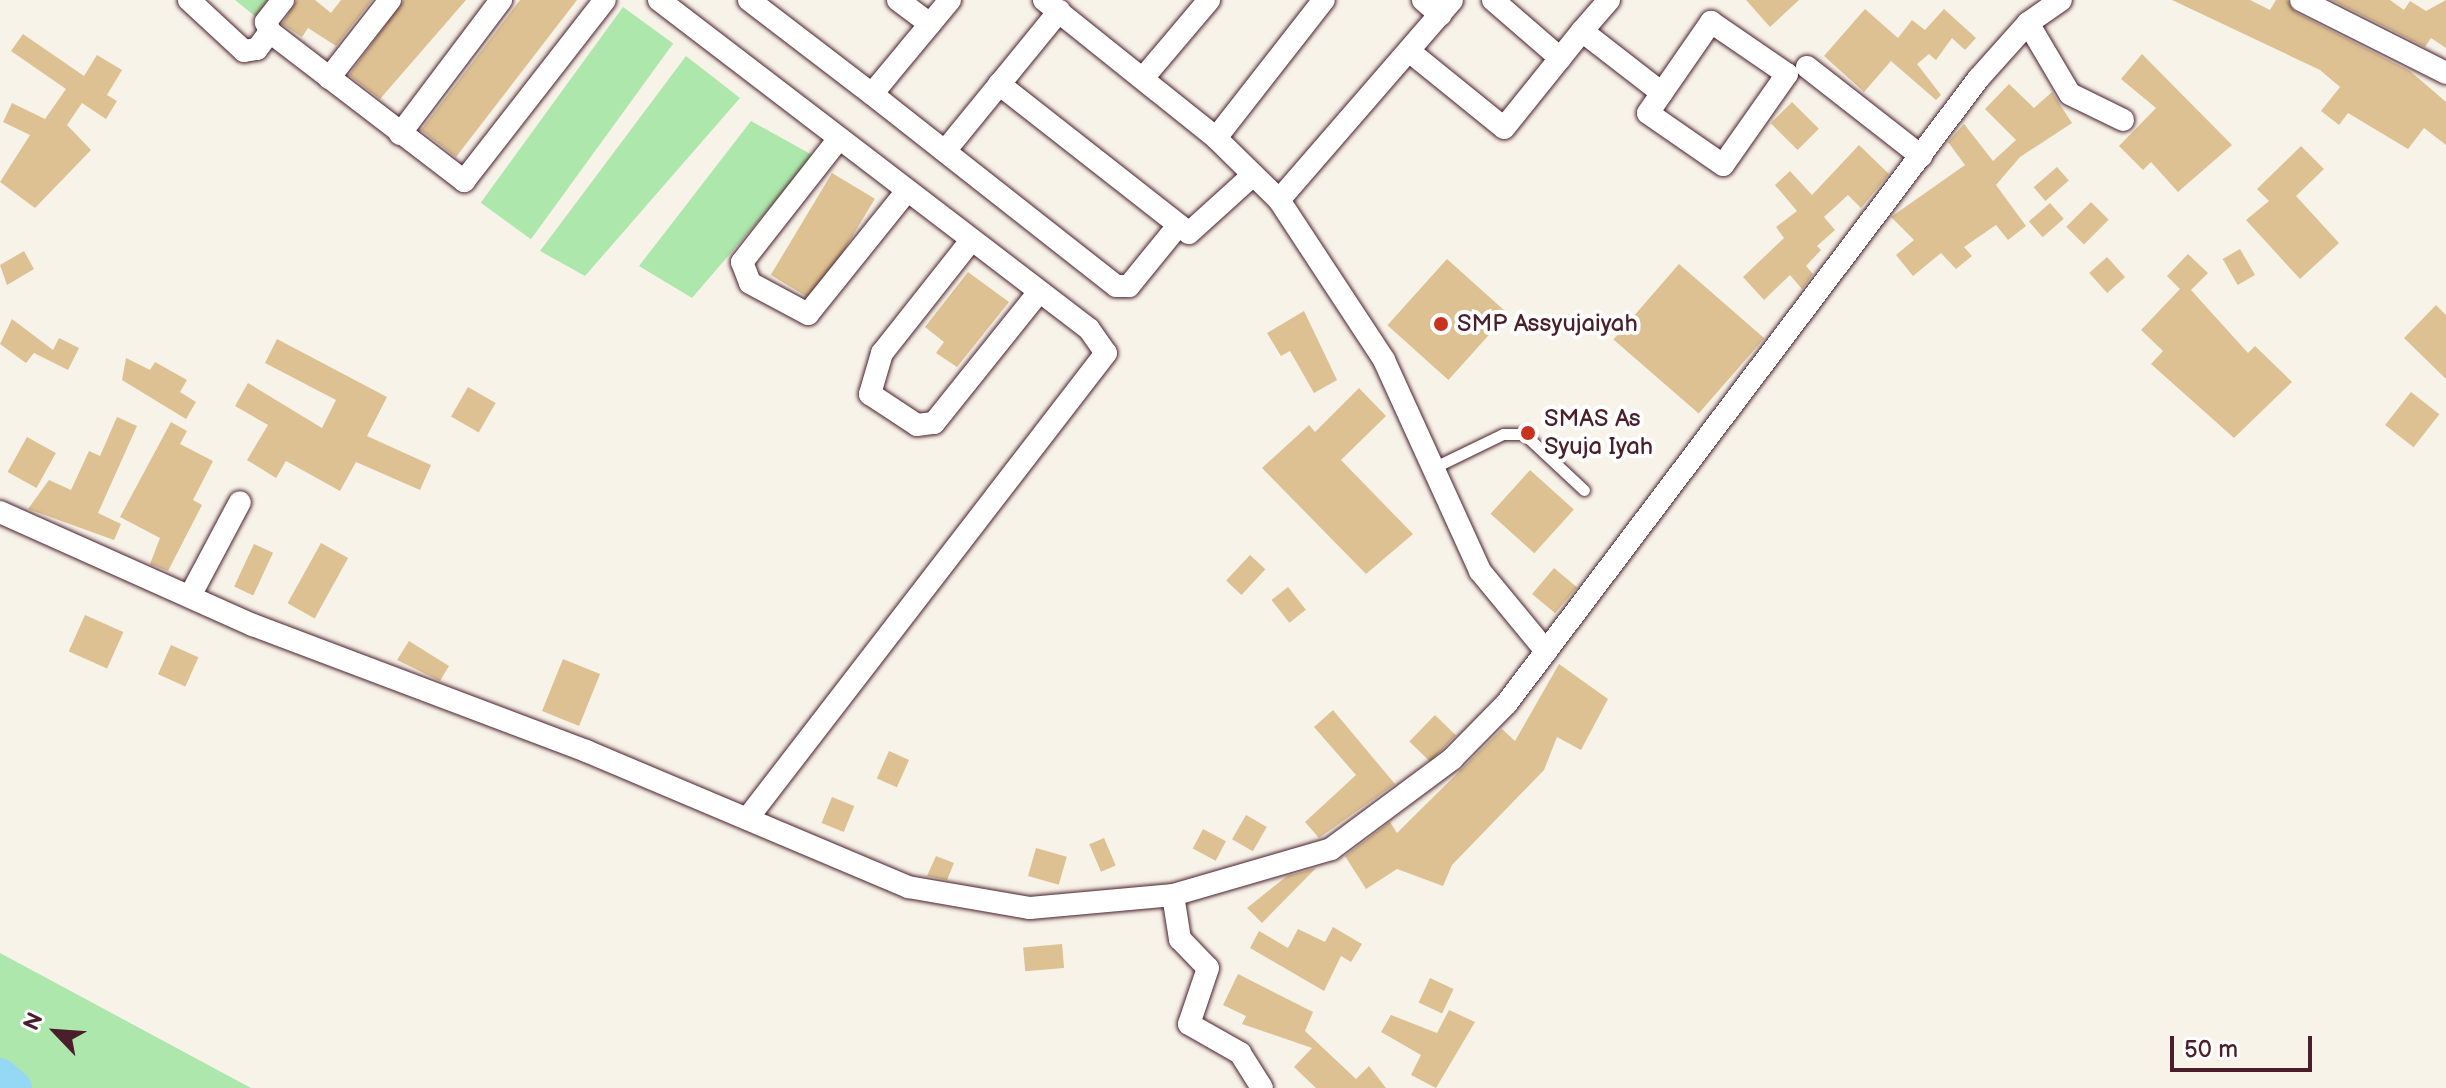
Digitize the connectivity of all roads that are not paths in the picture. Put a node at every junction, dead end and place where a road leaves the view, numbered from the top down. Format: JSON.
{"nodes":[{"id":1,"x":189,"y":0,"type":"edge"},
{"id":2,"x":283,"y":0,"type":"edge"},
{"id":3,"x":390,"y":0,"type":"edge"},
{"id":4,"x":501,"y":0,"type":"edge"},
{"id":5,"x":605,"y":0,"type":"edge"},
{"id":6,"x":659,"y":0,"type":"edge"},
{"id":7,"x":749,"y":0,"type":"edge"},
{"id":8,"x":898,"y":0,"type":"edge"},
{"id":9,"x":950,"y":0,"type":"edge"},
{"id":10,"x":1209,"y":0,"type":"edge"},
{"id":11,"x":1324,"y":0,"type":"edge"},
{"id":12,"x":1493,"y":0,"type":"edge"},
{"id":13,"x":1609,"y":0,"type":"edge"},
{"id":14,"x":2061,"y":0,"type":"edge"},
{"id":15,"x":2301,"y":0,"type":"edge"},
{"id":16,"x":1438,"y":5,"type":"edge"},
{"id":17,"x":1051,"y":6,"type":"edge"},
{"id":18,"x":2028,"y":23,"type":"junction"},
{"id":19,"x":930,"y":24,"type":"junction"},
{"id":20,"x":1582,"y":31,"type":"junction"},
{"id":21,"x":270,"y":32,"type":"junction"},
{"id":22,"x":1409,"y":51,"type":"junction"},
{"id":23,"x":1560,"y":58,"type":"junction"},
{"id":24,"x":1807,"y":67,"type":"dead end"},
{"id":25,"x":2446,"y":73,"type":"edge"},
{"id":26,"x":1144,"y":77,"type":"junction"},
{"id":27,"x":329,"y":78,"type":"junction"},
{"id":28,"x":999,"y":84,"type":"junction"},
{"id":29,"x":1662,"y":93,"type":"junction"},
{"id":30,"x":872,"y":94,"type":"junction"},
{"id":31,"x":2123,"y":120,"type":"dead end"},
{"id":32,"x":400,"y":134,"type":"junction"},
{"id":33,"x":1216,"y":138,"type":"junction"},
{"id":34,"x":837,"y":141,"type":"junction"},
{"id":35,"x":945,"y":151,"type":"junction"},
{"id":36,"x":1921,"y":156,"type":"junction"},
{"id":37,"x":1253,"y":175,"type":"junction"},
{"id":38,"x":906,"y":192,"type":"junction"},
{"id":39,"x":1279,"y":200,"type":"junction"},
{"id":40,"x":1177,"y":227,"type":"junction"},
{"id":41,"x":969,"y":243,"type":"junction"},
{"id":42,"x":1038,"y":293,"type":"junction"},
{"id":43,"x":1437,"y":466,"type":"junction"},
{"id":44,"x":1584,"y":490,"type":"dead end"},
{"id":45,"x":240,"y":502,"type":"dead end"},
{"id":46,"x":0,"y":512,"type":"edge"},
{"id":47,"x":190,"y":596,"type":"junction"},
{"id":48,"x":1546,"y":651,"type":"junction"},
{"id":49,"x":747,"y":819,"type":"junction"},
{"id":50,"x":1173,"y":895,"type":"junction"},
{"id":51,"x":1262,"y":1088,"type":"edge"}],
"edges":[{"from":1,"to":21,"type":"street"},
{"from":2,"to":21,"type":"street"},
{"from":3,"to":27,"type":"street"},
{"from":4,"to":32,"type":"street"},
{"from":5,"to":32,"type":"street"},
{"from":6,"to":34,"type":"street"},
{"from":7,"to":30,"type":"street"},
{"from":8,"to":19,"type":"street"},
{"from":9,"to":19,"type":"street"},
{"from":10,"to":26,"type":"street"},
{"from":11,"to":33,"type":"street"},
{"from":12,"to":23,"type":"street"},
{"from":13,"to":20,"type":"street"},
{"from":14,"to":18,"type":"street"},
{"from":15,"to":25,"type":"street"},
{"from":16,"to":22,"type":"street"},
{"from":17,"to":26,"type":"street"},
{"from":17,"to":28,"type":"street"},
{"from":18,"to":31,"type":"street"},
{"from":18,"to":36,"type":"street"},
{"from":19,"to":30,"type":"street"},
{"from":20,"to":23,"type":"street"},
{"from":20,"to":29,"type":"street"},
{"from":21,"to":27,"type":"street"},
{"from":22,"to":23,"type":"street"},
{"from":22,"to":39,"type":"street"},
{"from":24,"to":36,"type":"street"},
{"from":26,"to":33,"type":"street"},
{"from":27,"to":32,"type":"street"},
{"from":28,"to":35,"type":"street"},
{"from":28,"to":40,"type":"street"},
{"from":29,"to":29,"type":"street"},
{"from":30,"to":35,"type":"street"},
{"from":33,"to":37,"type":"street"},
{"from":34,"to":38,"type":"street"},
{"from":34,"to":38,"type":"street"},
{"from":35,"to":40,"type":"street"},
{"from":36,"to":48,"type":"street"},
{"from":37,"to":39,"type":"street"},
{"from":37,"to":40,"type":"street"},
{"from":38,"to":41,"type":"street"},
{"from":39,"to":43,"type":"street"},
{"from":41,"to":42,"type":"street"},
{"from":41,"to":42,"type":"street"},
{"from":42,"to":49,"type":"street"},
{"from":43,"to":44,"type":"lane"},
{"from":43,"to":48,"type":"street"},
{"from":45,"to":47,"type":"street"},
{"from":46,"to":47,"type":"street"},
{"from":47,"to":49,"type":"street"},
{"from":48,"to":50,"type":"street"},
{"from":49,"to":50,"type":"street"},
{"from":50,"to":51,"type":"street"}]}
